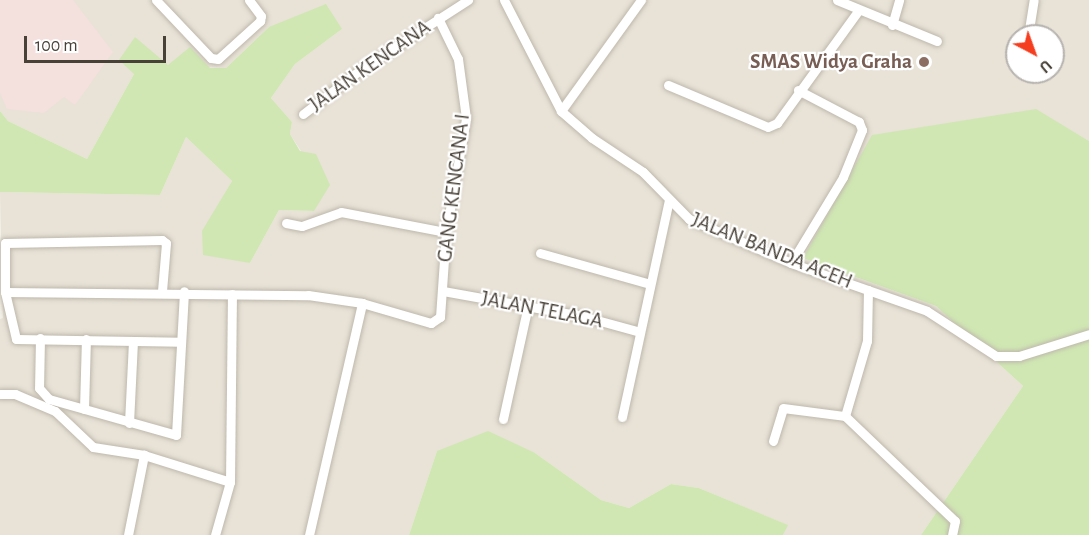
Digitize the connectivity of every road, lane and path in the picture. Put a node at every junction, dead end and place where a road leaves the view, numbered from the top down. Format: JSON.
{"nodes":[{"id":1,"x":156,"y":0,"type":"edge"},
{"id":2,"x":249,"y":0,"type":"edge"},
{"id":3,"x":468,"y":0,"type":"edge"},
{"id":4,"x":504,"y":0,"type":"edge"},
{"id":5,"x":641,"y":0,"type":"edge"},
{"id":6,"x":837,"y":0,"type":"edge"},
{"id":7,"x":899,"y":0,"type":"edge"},
{"id":8,"x":1034,"y":0,"type":"edge"},
{"id":9,"x":858,"y":11,"type":"junction"},
{"id":10,"x":438,"y":18,"type":"junction"},
{"id":11,"x":1030,"y":24,"type":"edge"},
{"id":12,"x":892,"y":25,"type":"junction"},
{"id":13,"x":936,"y":41,"type":"dead end"},
{"id":14,"x":668,"y":85,"type":"dead end"},
{"id":15,"x":798,"y":90,"type":"junction"},
{"id":16,"x":561,"y":111,"type":"junction"},
{"id":17,"x":303,"y":114,"type":"dead end"},
{"id":18,"x":669,"y":200,"type":"junction"},
{"id":19,"x":286,"y":223,"type":"dead end"},
{"id":20,"x":446,"y":232,"type":"junction"},
{"id":21,"x":540,"y":253,"type":"dead end"},
{"id":22,"x":791,"y":263,"type":"junction"},
{"id":23,"x":650,"y":284,"type":"junction"},
{"id":24,"x":868,"y":290,"type":"junction"},
{"id":25,"x":162,"y":291,"type":"junction"},
{"id":26,"x":184,"y":291,"type":"junction"},
{"id":27,"x":443,"y":291,"type":"junction"},
{"id":28,"x":5,"y":292,"type":"junction"},
{"id":29,"x":232,"y":294,"type":"junction"},
{"id":30,"x":362,"y":303,"type":"junction"},
{"id":31,"x":528,"y":305,"type":"junction"},
{"id":32,"x":640,"y":332,"type":"junction"},
{"id":33,"x":1089,"y":334,"type":"edge"},
{"id":34,"x":40,"y":338,"type":"junction"},
{"id":35,"x":86,"y":339,"type":"junction"},
{"id":36,"x":133,"y":341,"type":"junction"},
{"id":37,"x":180,"y":342,"type":"junction"},
{"id":38,"x":0,"y":394,"type":"edge"},
{"id":39,"x":84,"y":409,"type":"junction"},
{"id":40,"x":845,"y":416,"type":"junction"},
{"id":41,"x":622,"y":417,"type":"dead end"},
{"id":42,"x":503,"y":419,"type":"dead end"},
{"id":43,"x":129,"y":423,"type":"junction"},
{"id":44,"x":773,"y":441,"type":"dead end"},
{"id":45,"x":144,"y":455,"type":"junction"},
{"id":46,"x":230,"y":482,"type":"junction"},
{"id":47,"x":128,"y":535,"type":"edge"},
{"id":48,"x":214,"y":535,"type":"edge"},
{"id":49,"x":309,"y":535,"type":"edge"},
{"id":50,"x":952,"y":535,"type":"edge"}],
"edges":[{"from":1,"to":2,"type":"street"},
{"from":3,"to":10,"type":"street","name":"JALAN KENCANA"},
{"from":4,"to":16,"type":"street","name":"JALAN BANDA ACEH"},
{"from":5,"to":16,"type":"street"},
{"from":6,"to":9,"type":"street"},
{"from":7,"to":12,"type":"street"},
{"from":8,"to":11,"type":"street"},
{"from":9,"to":12,"type":"street"},
{"from":9,"to":15,"type":"street"},
{"from":10,"to":17,"type":"street","name":"JALAN KENCANA"},
{"from":10,"to":20,"type":"street","name":"GANG KENCANA I"},
{"from":12,"to":13,"type":"street"},
{"from":14,"to":15,"type":"street"},
{"from":15,"to":22,"type":"street"},
{"from":16,"to":18,"type":"street","name":"JALAN BANDA ACEH"},
{"from":18,"to":22,"type":"street","name":"JALAN BANDA ACEH"},
{"from":18,"to":23,"type":"street"},
{"from":19,"to":20,"type":"street"},
{"from":20,"to":27,"type":"street","name":"GANG KENCANA I"},
{"from":21,"to":23,"type":"street"},
{"from":22,"to":24,"type":"street","name":"JALAN BANDA ACEH"},
{"from":23,"to":32,"type":"street"},
{"from":24,"to":33,"type":"street","name":"JALAN BANDA ACEH"},
{"from":24,"to":40,"type":"street"},
{"from":25,"to":26,"type":"street","name":"GANG KENCANA I"},
{"from":25,"to":28,"type":"street","name":"GANG KENCANA I"},
{"from":25,"to":28,"type":"street"},
{"from":26,"to":29,"type":"street","name":"GANG KENCANA I"},
{"from":26,"to":37,"type":"street"},
{"from":27,"to":30,"type":"street","name":"GANG KENCANA I"},
{"from":27,"to":31,"type":"street","name":"JALAN TELAGA"},
{"from":28,"to":34,"type":"street"},
{"from":29,"to":30,"type":"street","name":"GANG KENCANA I"},
{"from":29,"to":46,"type":"street"},
{"from":30,"to":49,"type":"street"},
{"from":31,"to":32,"type":"street","name":"JALAN TELAGA"},
{"from":31,"to":42,"type":"street"},
{"from":32,"to":41,"type":"street"},
{"from":34,"to":35,"type":"street"},
{"from":34,"to":39,"type":"street"},
{"from":35,"to":36,"type":"street"},
{"from":35,"to":39,"type":"street"},
{"from":36,"to":37,"type":"street"},
{"from":36,"to":43,"type":"street"},
{"from":37,"to":43,"type":"street"},
{"from":38,"to":45,"type":"street"},
{"from":39,"to":43,"type":"street"},
{"from":40,"to":44,"type":"street"},
{"from":40,"to":50,"type":"street"},
{"from":45,"to":46,"type":"street"},
{"from":45,"to":47,"type":"street"},
{"from":46,"to":48,"type":"street"}]}
